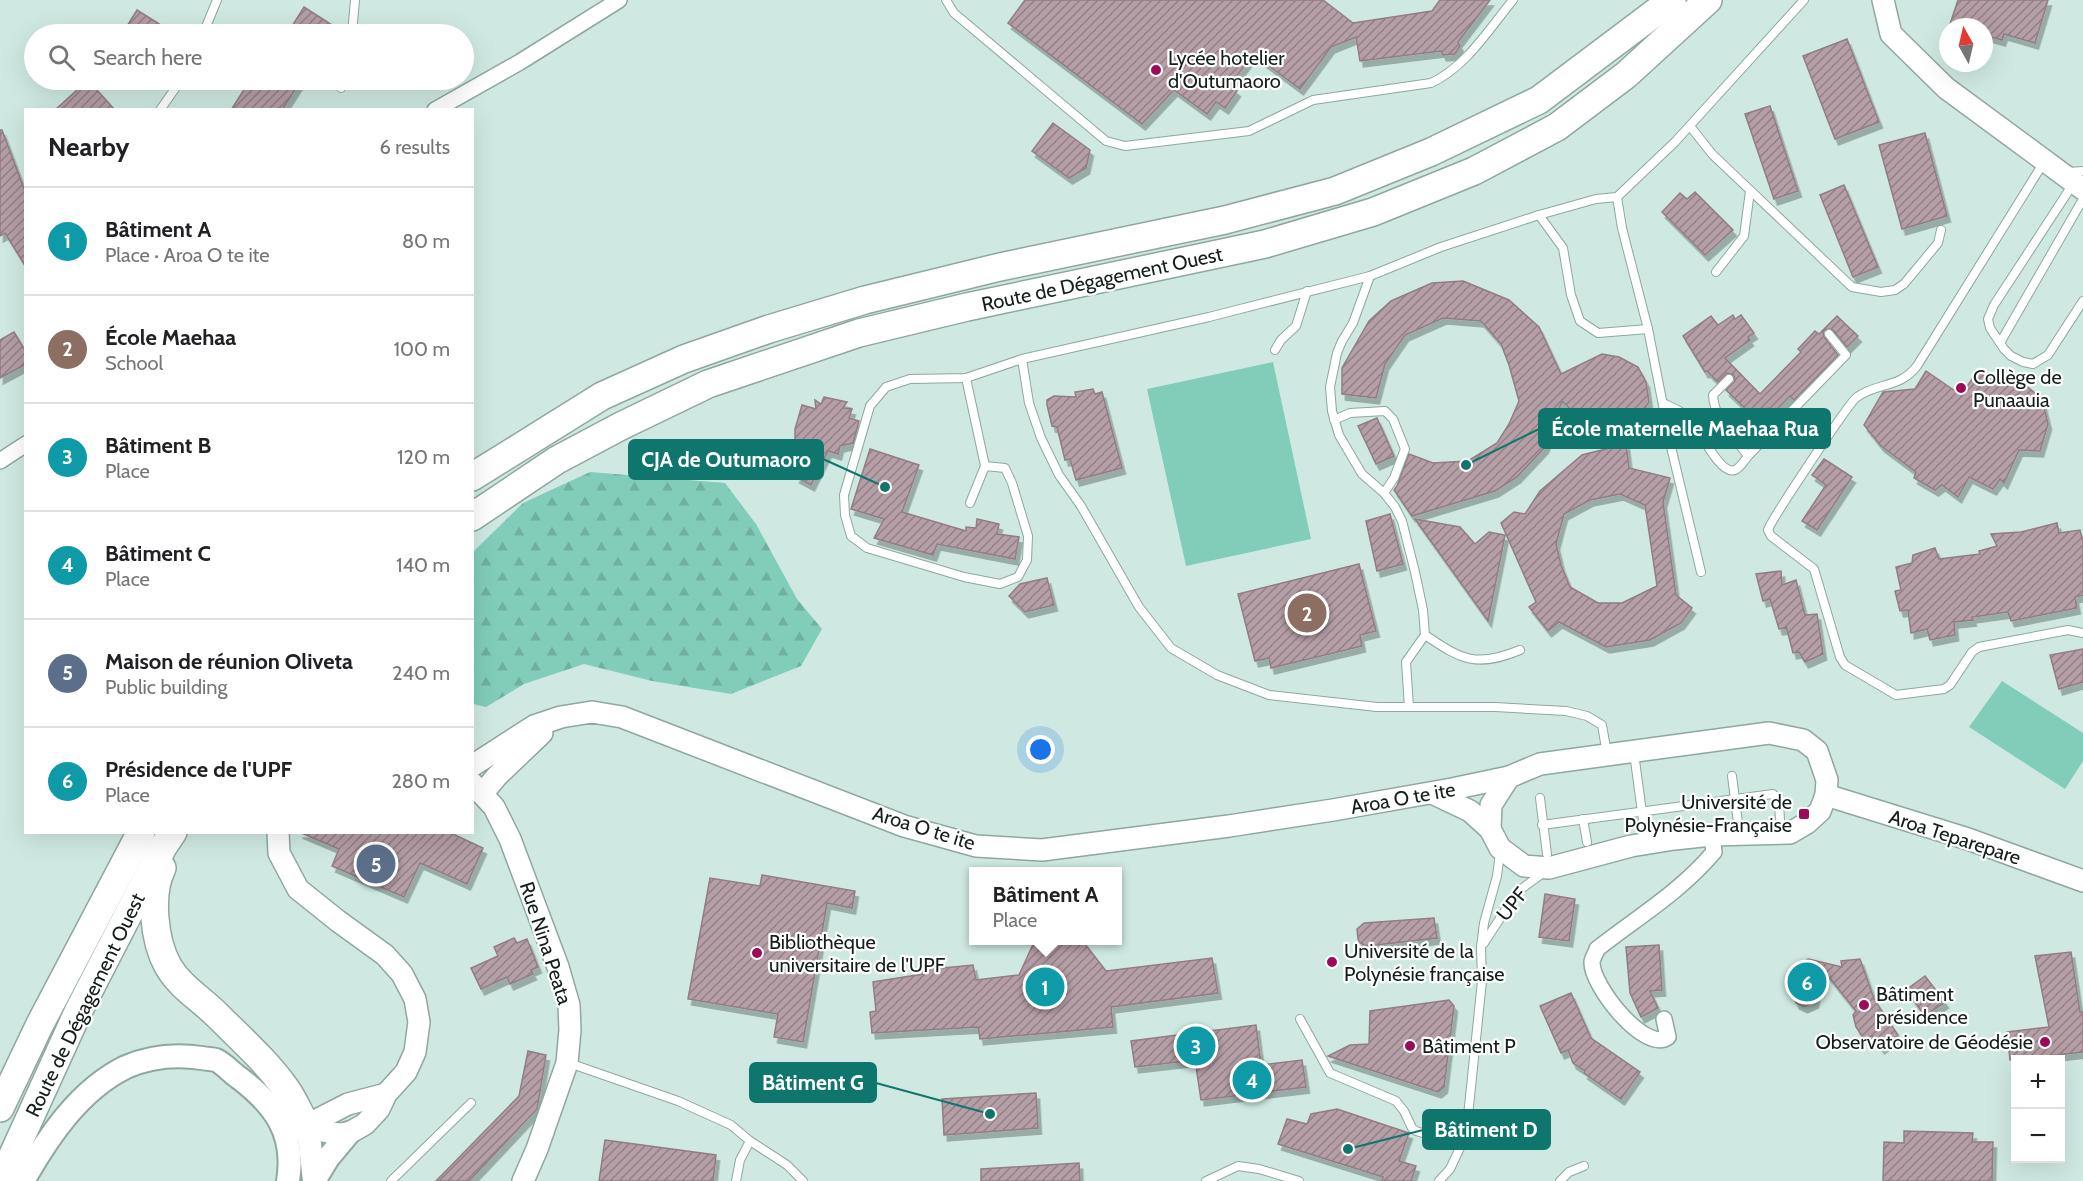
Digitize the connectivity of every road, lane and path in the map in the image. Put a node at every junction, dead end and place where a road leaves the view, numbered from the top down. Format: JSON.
{"nodes":[{"id":1,"x":217,"y":0,"type":"edge"},
{"id":2,"x":355,"y":0,"type":"edge"},
{"id":3,"x":619,"y":0,"type":"edge"},
{"id":4,"x":946,"y":0,"type":"edge"},
{"id":5,"x":1513,"y":0,"type":"edge"},
{"id":6,"x":1672,"y":0,"type":"edge"},
{"id":7,"x":1708,"y":0,"type":"edge"},
{"id":8,"x":1804,"y":0,"type":"edge"},
{"id":9,"x":1883,"y":0,"type":"edge"},
{"id":10,"x":207,"y":24,"type":"edge"},
{"id":11,"x":353,"y":24,"type":"edge"},
{"id":12,"x":474,"y":88,"type":"edge"},
{"id":13,"x":174,"y":90,"type":"edge"},
{"id":14,"x":470,"y":90,"type":"edge"},
{"id":15,"x":161,"y":108,"type":"edge"},
{"id":16,"x":439,"y":108,"type":"edge"},
{"id":17,"x":1690,"y":126,"type":"junction"},
{"id":18,"x":2071,"y":179,"type":"edge"},
{"id":19,"x":1750,"y":191,"type":"junction"},
{"id":20,"x":1617,"y":196,"type":"junction"},
{"id":21,"x":1539,"y":215,"type":"junction"},
{"id":22,"x":1941,"y":230,"type":"dead end"},
{"id":23,"x":1716,"y":272,"type":"dead end"},
{"id":24,"x":1370,"y":276,"type":"junction"},
{"id":25,"x":1307,"y":291,"type":"junction"},
{"id":26,"x":2083,"y":301,"type":"edge"},
{"id":27,"x":1648,"y":329,"type":"junction"},
{"id":28,"x":1829,"y":334,"type":"dead end"},
{"id":29,"x":2000,"y":343,"type":"junction"},
{"id":30,"x":1275,"y":350,"type":"dead end"},
{"id":31,"x":1022,"y":359,"type":"junction"},
{"id":32,"x":966,"y":378,"type":"junction"},
{"id":33,"x":1729,"y":380,"type":"dead end"},
{"id":34,"x":1663,"y":402,"type":"junction"},
{"id":35,"x":1334,"y":420,"type":"junction"},
{"id":36,"x":24,"y":445,"type":"edge"},
{"id":37,"x":1748,"y":456,"type":"junction"},
{"id":38,"x":0,"y":461,"type":"edge"},
{"id":39,"x":985,"y":466,"type":"junction"},
{"id":40,"x":474,"y":476,"type":"edge"},
{"id":41,"x":1384,"y":493,"type":"junction"},
{"id":42,"x":970,"y":503,"type":"dead end"},
{"id":43,"x":474,"y":517,"type":"edge"},
{"id":44,"x":1701,"y":572,"type":"dead end"},
{"id":45,"x":2083,"y":633,"type":"edge"},
{"id":46,"x":1425,"y":635,"type":"junction"},
{"id":47,"x":1520,"y":650,"type":"dead end"},
{"id":48,"x":1409,"y":706,"type":"junction"},
{"id":49,"x":561,"y":717,"type":"junction"},
{"id":50,"x":1634,"y":752,"type":"junction"},
{"id":51,"x":1607,"y":756,"type":"junction"},
{"id":52,"x":474,"y":765,"type":"edge"},
{"id":53,"x":1732,"y":776,"type":"dead end"},
{"id":54,"x":1509,"y":777,"type":"junction"},
{"id":55,"x":477,"y":788,"type":"edge"},
{"id":56,"x":1432,"y":793,"type":"junction"},
{"id":57,"x":1826,"y":795,"type":"junction"},
{"id":58,"x":1540,"y":798,"type":"dead end"},
{"id":59,"x":1735,"y":799,"type":"junction"},
{"id":60,"x":1642,"y":811,"type":"junction"},
{"id":61,"x":1583,"y":819,"type":"junction"},
{"id":62,"x":1780,"y":820,"type":"dead end"},
{"id":63,"x":1738,"y":823,"type":"dead end"},
{"id":64,"x":1542,"y":825,"type":"junction"},
{"id":65,"x":1490,"y":829,"type":"junction"},
{"id":66,"x":140,"y":834,"type":"edge"},
{"id":67,"x":172,"y":834,"type":"edge"},
{"id":68,"x":178,"y":834,"type":"edge"},
{"id":69,"x":278,"y":834,"type":"edge"},
{"id":70,"x":1712,"y":835,"type":"junction"},
{"id":71,"x":1587,"y":842,"type":"dead end"},
{"id":72,"x":1646,"y":843,"type":"junction"},
{"id":73,"x":1500,"y":848,"type":"junction"},
{"id":74,"x":1548,"y":861,"type":"junction"},
{"id":75,"x":2083,"y":881,"type":"edge"},
{"id":76,"x":1481,"y":947,"type":"junction"},
{"id":77,"x":1300,"y":1019,"type":"dead end"},
{"id":78,"x":1664,"y":1019,"type":"dead end"},
{"id":79,"x":40,"y":1024,"type":"junction"},
{"id":80,"x":567,"y":1063,"type":"junction"},
{"id":81,"x":0,"y":1080,"type":"edge"},
{"id":82,"x":386,"y":1094,"type":"junction"},
{"id":83,"x":471,"y":1103,"type":"dead end"},
{"id":84,"x":0,"y":1108,"type":"edge"},
{"id":85,"x":349,"y":1133,"type":"junction"},
{"id":86,"x":297,"y":1135,"type":"junction"},
{"id":87,"x":750,"y":1141,"type":"junction"},
{"id":88,"x":1462,"y":1145,"type":"junction"},
{"id":89,"x":1584,"y":1167,"type":"dead end"},
{"id":90,"x":1,"y":1181,"type":"edge"},
{"id":91,"x":23,"y":1181,"type":"edge"},
{"id":92,"x":288,"y":1181,"type":"edge"},
{"id":93,"x":314,"y":1181,"type":"edge"},
{"id":94,"x":391,"y":1181,"type":"edge"},
{"id":95,"x":523,"y":1181,"type":"edge"},
{"id":96,"x":736,"y":1181,"type":"edge"},
{"id":97,"x":803,"y":1181,"type":"edge"},
{"id":98,"x":1206,"y":1181,"type":"edge"},
{"id":99,"x":1299,"y":1181,"type":"edge"},
{"id":100,"x":1439,"y":1181,"type":"edge"},
{"id":101,"x":1560,"y":1181,"type":"edge"}],
"edges":[{"from":1,"to":10,"type":"lane"},
{"from":2,"to":11,"type":"lane"},
{"from":3,"to":12,"type":"street"},
{"from":4,"to":5,"type":"lane"},
{"from":6,"to":40,"type":"highway","name":"Route de Dégagement Ouest"},
{"from":7,"to":43,"type":"highway","name":"Route de Dégagement Ouest"},
{"from":8,"to":17,"type":"lane"},
{"from":9,"to":18,"type":"main road"},
{"from":13,"to":15,"type":"lane"},
{"from":14,"to":16,"type":"street"},
{"from":17,"to":19,"type":"lane"},
{"from":17,"to":20,"type":"lane"},
{"from":18,"to":29,"type":"lane"},
{"from":18,"to":29,"type":"lane"},
{"from":18,"to":45,"type":"lane"},
{"from":19,"to":22,"type":"lane"},
{"from":19,"to":23,"type":"lane"},
{"from":20,"to":21,"type":"lane"},
{"from":20,"to":27,"type":"lane"},
{"from":21,"to":24,"type":"lane"},
{"from":21,"to":27,"type":"lane"},
{"from":24,"to":25,"type":"lane"},
{"from":24,"to":35,"type":"lane"},
{"from":25,"to":30,"type":"lane"},
{"from":25,"to":31,"type":"lane"},
{"from":26,"to":29,"type":"lane"},
{"from":27,"to":34,"type":"lane"},
{"from":28,"to":37,"type":"lane"},
{"from":31,"to":32,"type":"lane"},
{"from":31,"to":48,"type":"lane"},
{"from":32,"to":39,"type":"lane"},
{"from":32,"to":39,"type":"lane"},
{"from":33,"to":37,"type":"lane"},
{"from":34,"to":37,"type":"lane"},
{"from":34,"to":44,"type":"lane"},
{"from":35,"to":41,"type":"lane"},
{"from":35,"to":41,"type":"lane"},
{"from":36,"to":38,"type":"street"},
{"from":39,"to":42,"type":"lane"},
{"from":41,"to":46,"type":"lane"},
{"from":46,"to":47,"type":"lane"},
{"from":46,"to":48,"type":"lane"},
{"from":48,"to":51,"type":"lane"},
{"from":49,"to":52,"type":"main road","name":"Aroa O te ite"},
{"from":49,"to":55,"type":"main road"},
{"from":49,"to":56,"type":"main road","name":"Aroa O te ite"},
{"from":50,"to":51,"type":"main road","name":"Aroa O te ite"},
{"from":50,"to":57,"type":"main road","name":"Aroa O te ite"},
{"from":50,"to":60,"type":"lane"},
{"from":51,"to":54,"type":"main road","name":"Aroa O te ite"},
{"from":53,"to":59,"type":"lane"},
{"from":54,"to":56,"type":"main road","name":"Aroa O te ite"},
{"from":54,"to":65,"type":"main road"},
{"from":55,"to":80,"type":"main road","name":"Rue Nina Peata"},
{"from":56,"to":65,"type":"main road"},
{"from":57,"to":70,"type":"main road"},
{"from":57,"to":75,"type":"main road","name":"Aroa Teparepare"},
{"from":58,"to":64,"type":"lane"},
{"from":59,"to":60,"type":"lane"},
{"from":59,"to":62,"type":"lane"},
{"from":59,"to":63,"type":"lane"},
{"from":60,"to":61,"type":"lane"},
{"from":60,"to":72,"type":"lane"},
{"from":61,"to":64,"type":"lane"},
{"from":61,"to":71,"type":"lane"},
{"from":64,"to":74,"type":"lane"},
{"from":65,"to":73,"type":"main road"},
{"from":66,"to":79,"type":"highway","name":"Route de Dégagement Ouest"},
{"from":67,"to":90,"type":"highway","name":"Route de Dégagement Ouest"},
{"from":68,"to":86,"type":"highway"},
{"from":69,"to":82,"type":"main road"},
{"from":70,"to":72,"type":"main road"},
{"from":70,"to":78,"type":"street"},
{"from":72,"to":74,"type":"main road"},
{"from":73,"to":74,"type":"main road"},
{"from":73,"to":76,"type":"lane"},
{"from":74,"to":76,"type":"lane","name":"UPF"},
{"from":76,"to":88,"type":"lane"},
{"from":77,"to":88,"type":"lane"},
{"from":79,"to":81,"type":"highway"},
{"from":79,"to":84,"type":"highway","name":"Route de Dégagement Ouest"},
{"from":80,"to":87,"type":"lane"},
{"from":80,"to":95,"type":"main road","name":"Rue Nina Peata"},
{"from":82,"to":85,"type":"main road"},
{"from":82,"to":86,"type":"main road"},
{"from":83,"to":94,"type":"lane"},
{"from":85,"to":86,"type":"main road"},
{"from":85,"to":93,"type":"main road"},
{"from":86,"to":91,"type":"main road"},
{"from":86,"to":92,"type":"main road"},
{"from":86,"to":93,"type":"main road"},
{"from":87,"to":96,"type":"lane"},
{"from":87,"to":97,"type":"lane"},
{"from":88,"to":100,"type":"lane"},
{"from":89,"to":101,"type":"lane"},
{"from":98,"to":99,"type":"lane"}]}
